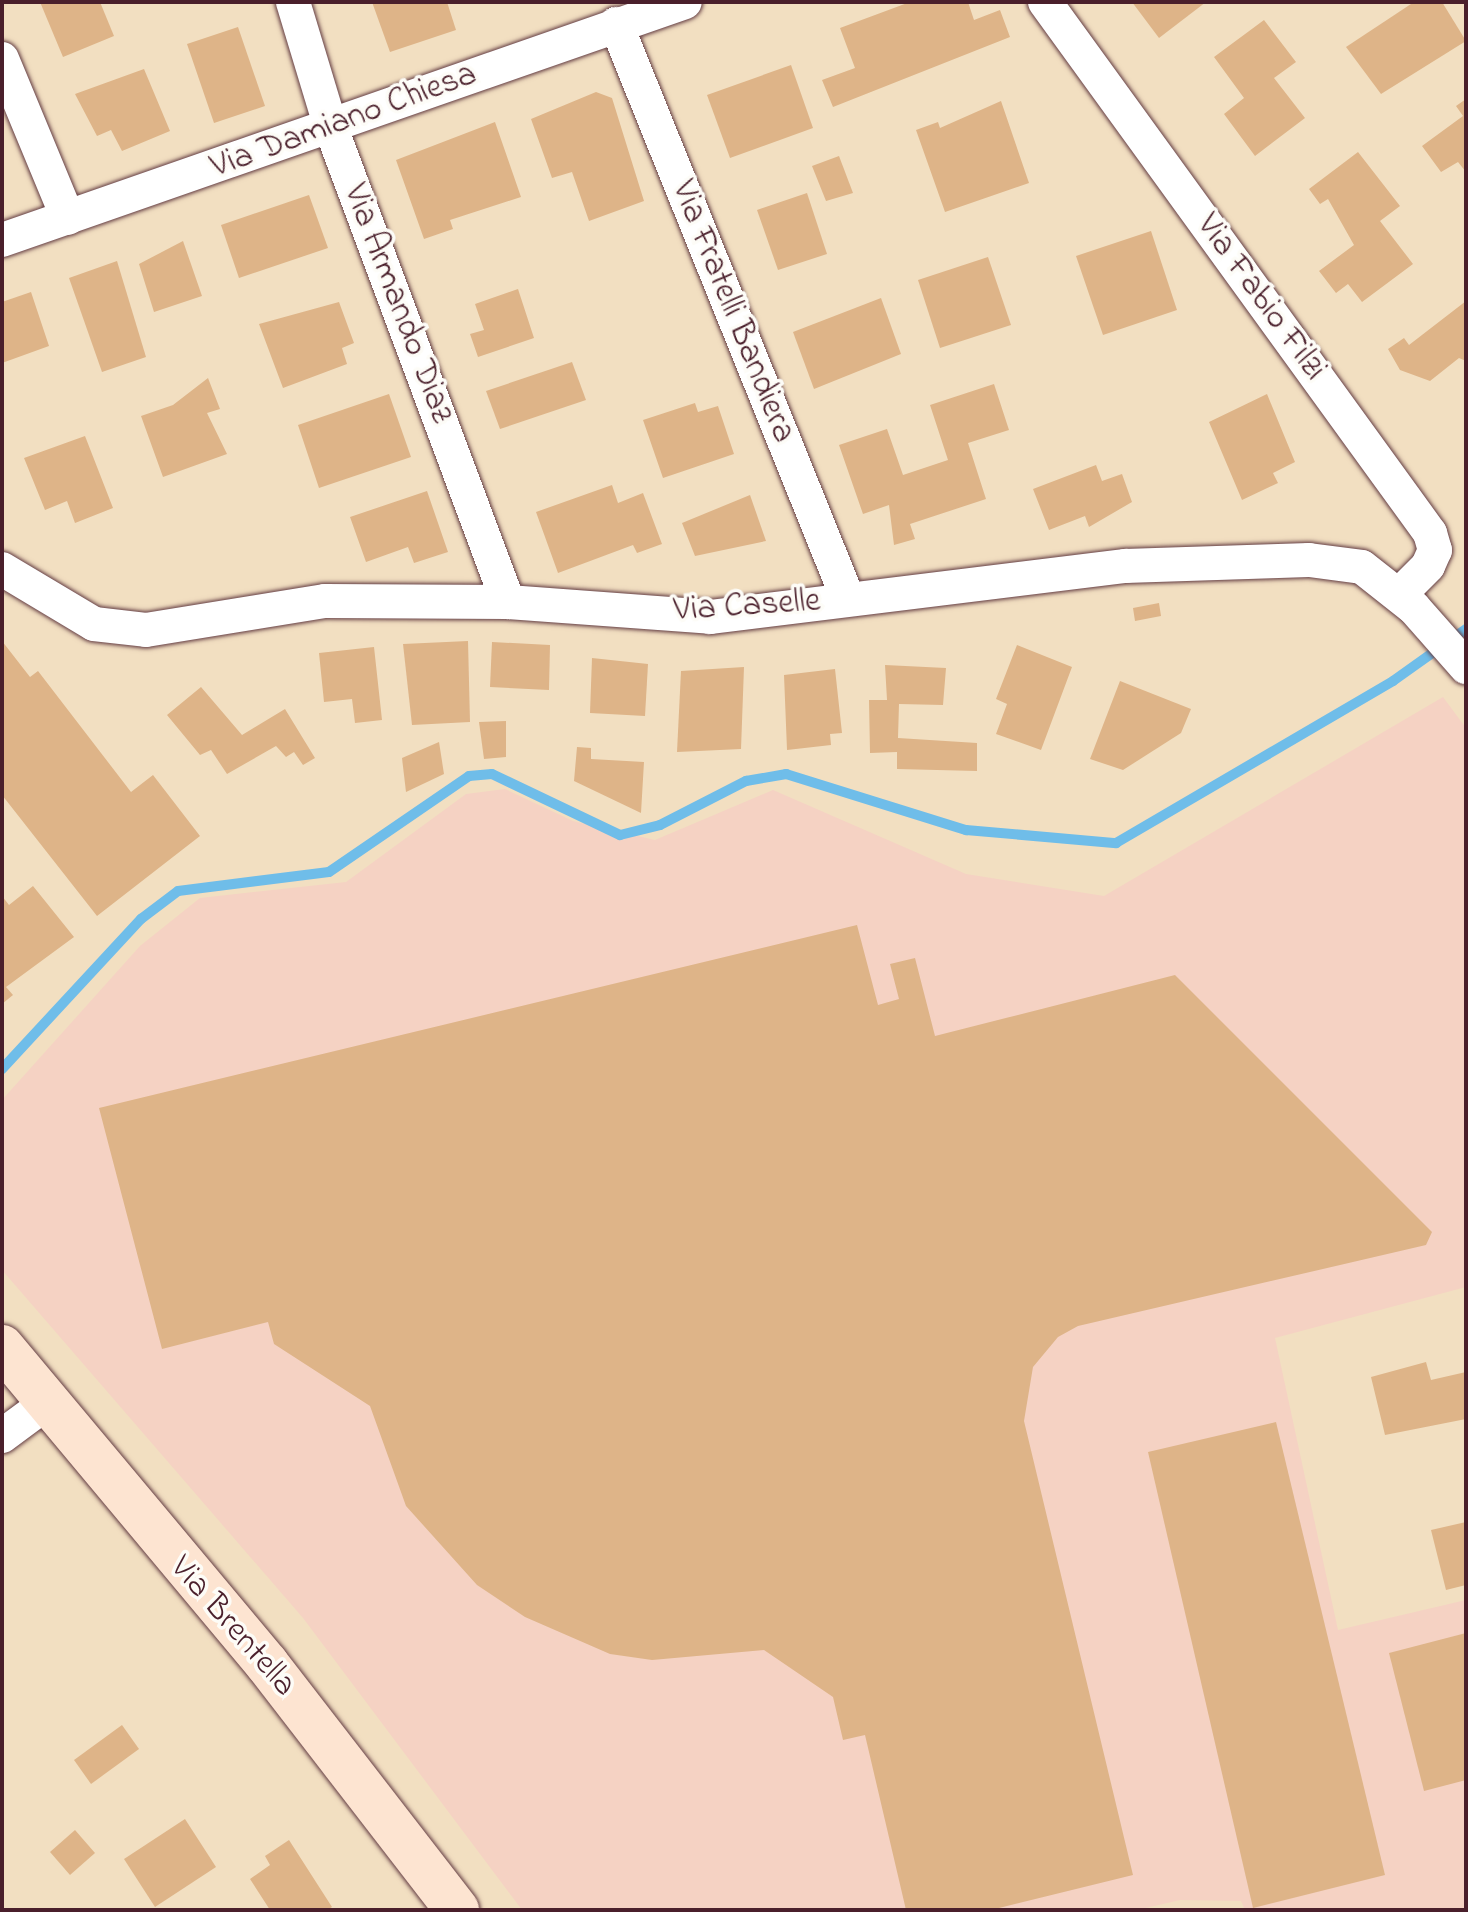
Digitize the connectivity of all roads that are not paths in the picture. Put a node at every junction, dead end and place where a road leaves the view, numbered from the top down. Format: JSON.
{"nodes":[{"id":1,"x":293,"y":2,"type":"edge"},
{"id":2,"x":685,"y":2,"type":"edge"},
{"id":3,"x":1045,"y":2,"type":"edge"},
{"id":4,"x":616,"y":24,"type":"junction"},
{"id":5,"x":2,"y":59,"type":"edge"},
{"id":6,"x":331,"y":128,"type":"junction"},
{"id":7,"x":68,"y":218,"type":"junction"},
{"id":8,"x":2,"y":240,"type":"edge"},
{"id":9,"x":2,"y":569,"type":"edge"},
{"id":10,"x":1399,"y":595,"type":"junction"},
{"id":11,"x":848,"y":599,"type":"junction"},
{"id":12,"x":508,"y":602,"type":"junction"},
{"id":13,"x":1461,"y":664,"type":"edge"},
{"id":14,"x":2,"y":1347,"type":"edge"},
{"id":15,"x":48,"y":1402,"type":"junction"},
{"id":16,"x":2,"y":1436,"type":"edge"},
{"id":17,"x":457,"y":1910,"type":"edge"}],
"edges":[{"from":1,"to":6,"type":"street","name":"Via Armando Diaz"},
{"from":2,"to":4,"type":"street","name":"Via Damiano Chiesa"},
{"from":3,"to":10,"type":"street","name":"Via Fabio Filzi"},
{"from":4,"to":6,"type":"street","name":"Via Damiano Chiesa"},
{"from":4,"to":11,"type":"street","name":"Via Fratelli Bandiera"},
{"from":5,"to":7,"type":"street"},
{"from":6,"to":7,"type":"street","name":"Via Damiano Chiesa"},
{"from":6,"to":12,"type":"street","name":"Via Armando Diaz"},
{"from":7,"to":8,"type":"street","name":"Via Damiano Chiesa"},
{"from":9,"to":12,"type":"street","name":"Via Caselle"},
{"from":10,"to":11,"type":"street","name":"Via Caselle"},
{"from":10,"to":13,"type":"street","name":"Via Caselle"},
{"from":11,"to":12,"type":"street","name":"Via Caselle"},
{"from":14,"to":15,"type":"main road","name":"Via Brentella"},
{"from":15,"to":16,"type":"street"},
{"from":15,"to":17,"type":"main road","name":"Via Brentella"}]}
